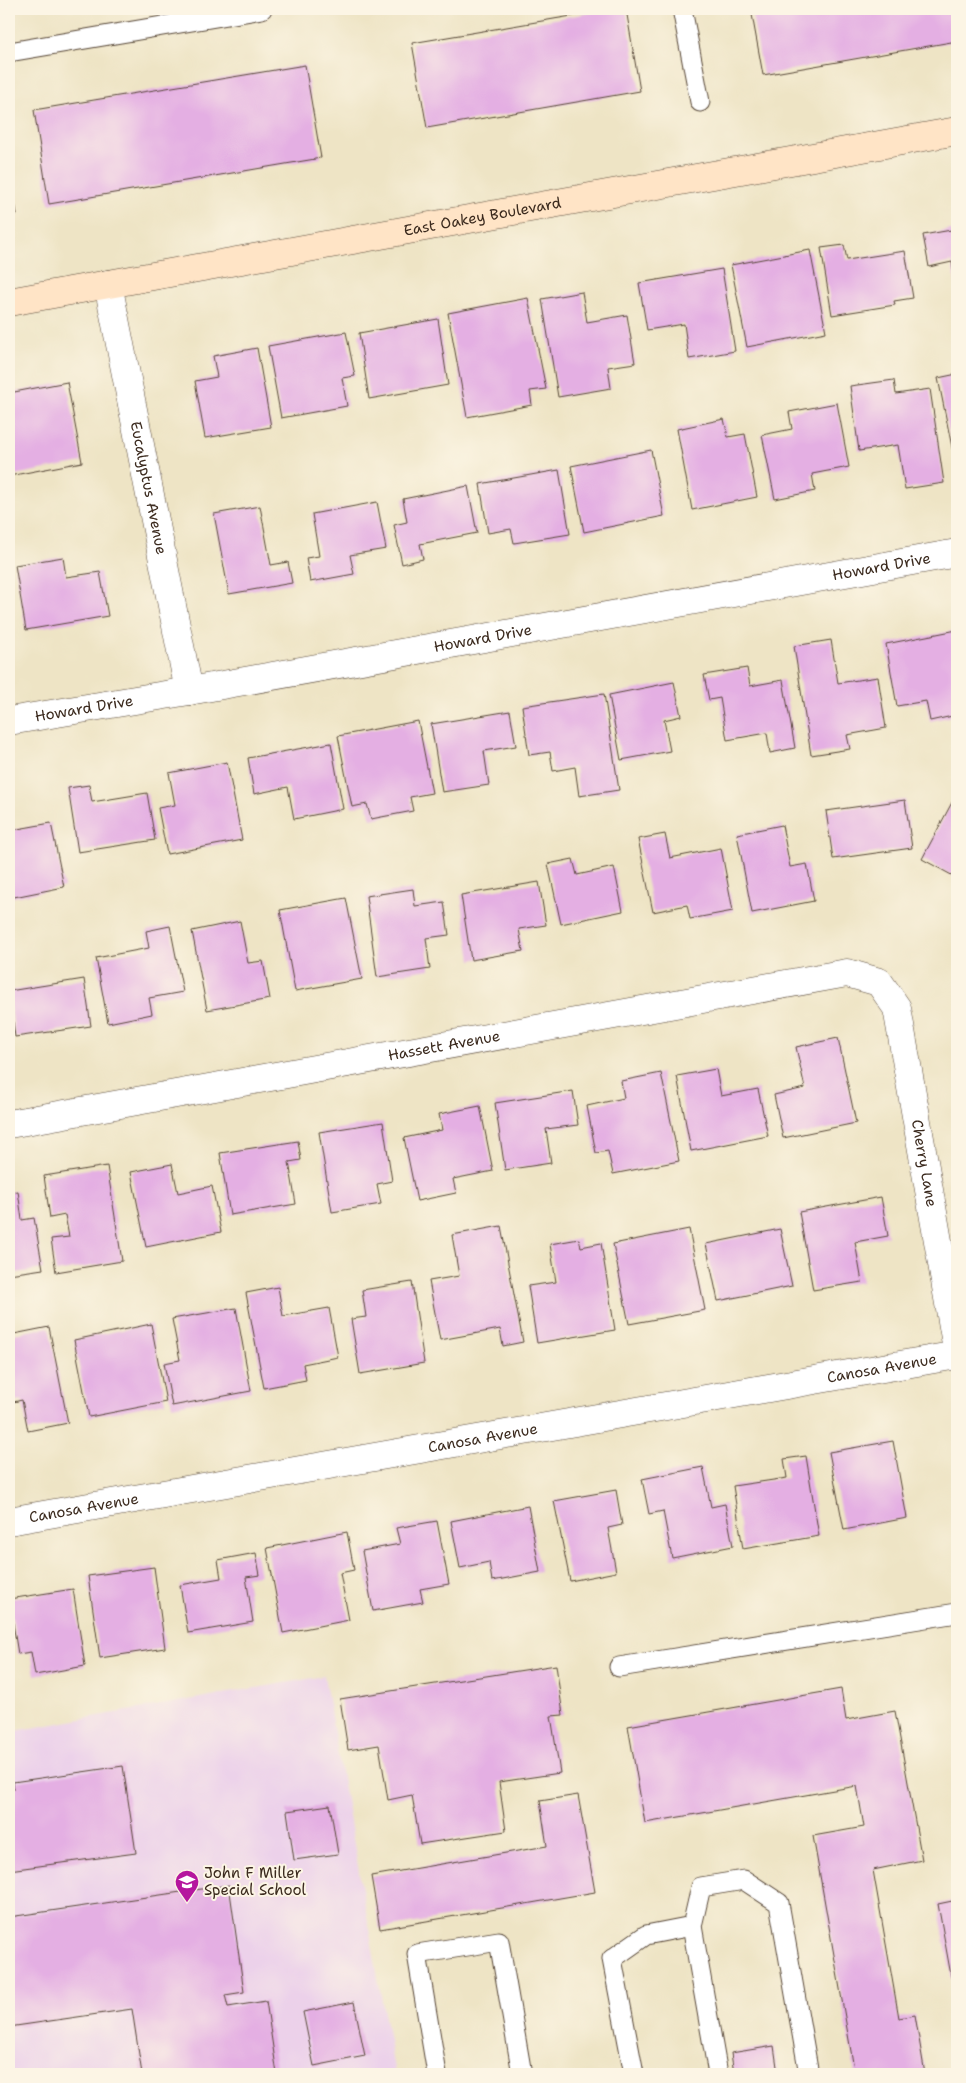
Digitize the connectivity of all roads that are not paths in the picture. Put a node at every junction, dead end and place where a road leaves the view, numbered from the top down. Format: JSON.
{"nodes":[{"id":1,"x":262,"y":9,"type":"edge"},
{"id":2,"x":682,"y":9,"type":"edge"},
{"id":3,"x":9,"y":52,"type":"edge"},
{"id":4,"x":700,"y":102,"type":"dead end"},
{"id":5,"x":957,"y":131,"type":"edge"},
{"id":6,"x":108,"y":284,"type":"junction"},
{"id":7,"x":9,"y":302,"type":"edge"},
{"id":8,"x":957,"y":554,"type":"edge"},
{"id":9,"x":188,"y":691,"type":"junction"},
{"id":10,"x":9,"y":720,"type":"edge"},
{"id":11,"x":879,"y":982,"type":"joint"},
{"id":12,"x":9,"y":1124,"type":"edge"},
{"id":13,"x":957,"y":1349,"type":"edge"},
{"id":14,"x":957,"y":1355,"type":"edge"},
{"id":15,"x":9,"y":1521,"type":"edge"},
{"id":16,"x":957,"y":1613,"type":"edge"},
{"id":17,"x":619,"y":1667,"type":"dead end"},
{"id":18,"x":692,"y":1926,"type":"junction"},
{"id":19,"x":436,"y":2074,"type":"edge"},
{"id":20,"x":522,"y":2074,"type":"edge"},
{"id":21,"x":634,"y":2074,"type":"edge"},
{"id":22,"x":718,"y":2074,"type":"edge"},
{"id":23,"x":809,"y":2074,"type":"edge"}],
"edges":[{"from":1,"to":3,"type":"lane"},
{"from":2,"to":4,"type":"lane"},
{"from":5,"to":6,"type":"street","name":"East Oakey Boulevard"},
{"from":6,"to":7,"type":"street","name":"East Oakey Boulevard"},
{"from":6,"to":9,"type":"street","name":"Eucalyptus Avenue"},
{"from":8,"to":9,"type":"street","name":"Howard Drive"},
{"from":9,"to":10,"type":"street","name":"Howard Drive"},
{"from":11,"to":12,"type":"street","name":"Hassett Avenue"},
{"from":11,"to":13,"type":"street","name":"Cherry Lane"},
{"from":14,"to":15,"type":"street","name":"Canosa Avenue"},
{"from":16,"to":17,"type":"lane"},
{"from":18,"to":21,"type":"lane"},
{"from":18,"to":22,"type":"lane"},
{"from":18,"to":23,"type":"lane"},
{"from":19,"to":20,"type":"lane"}]}
